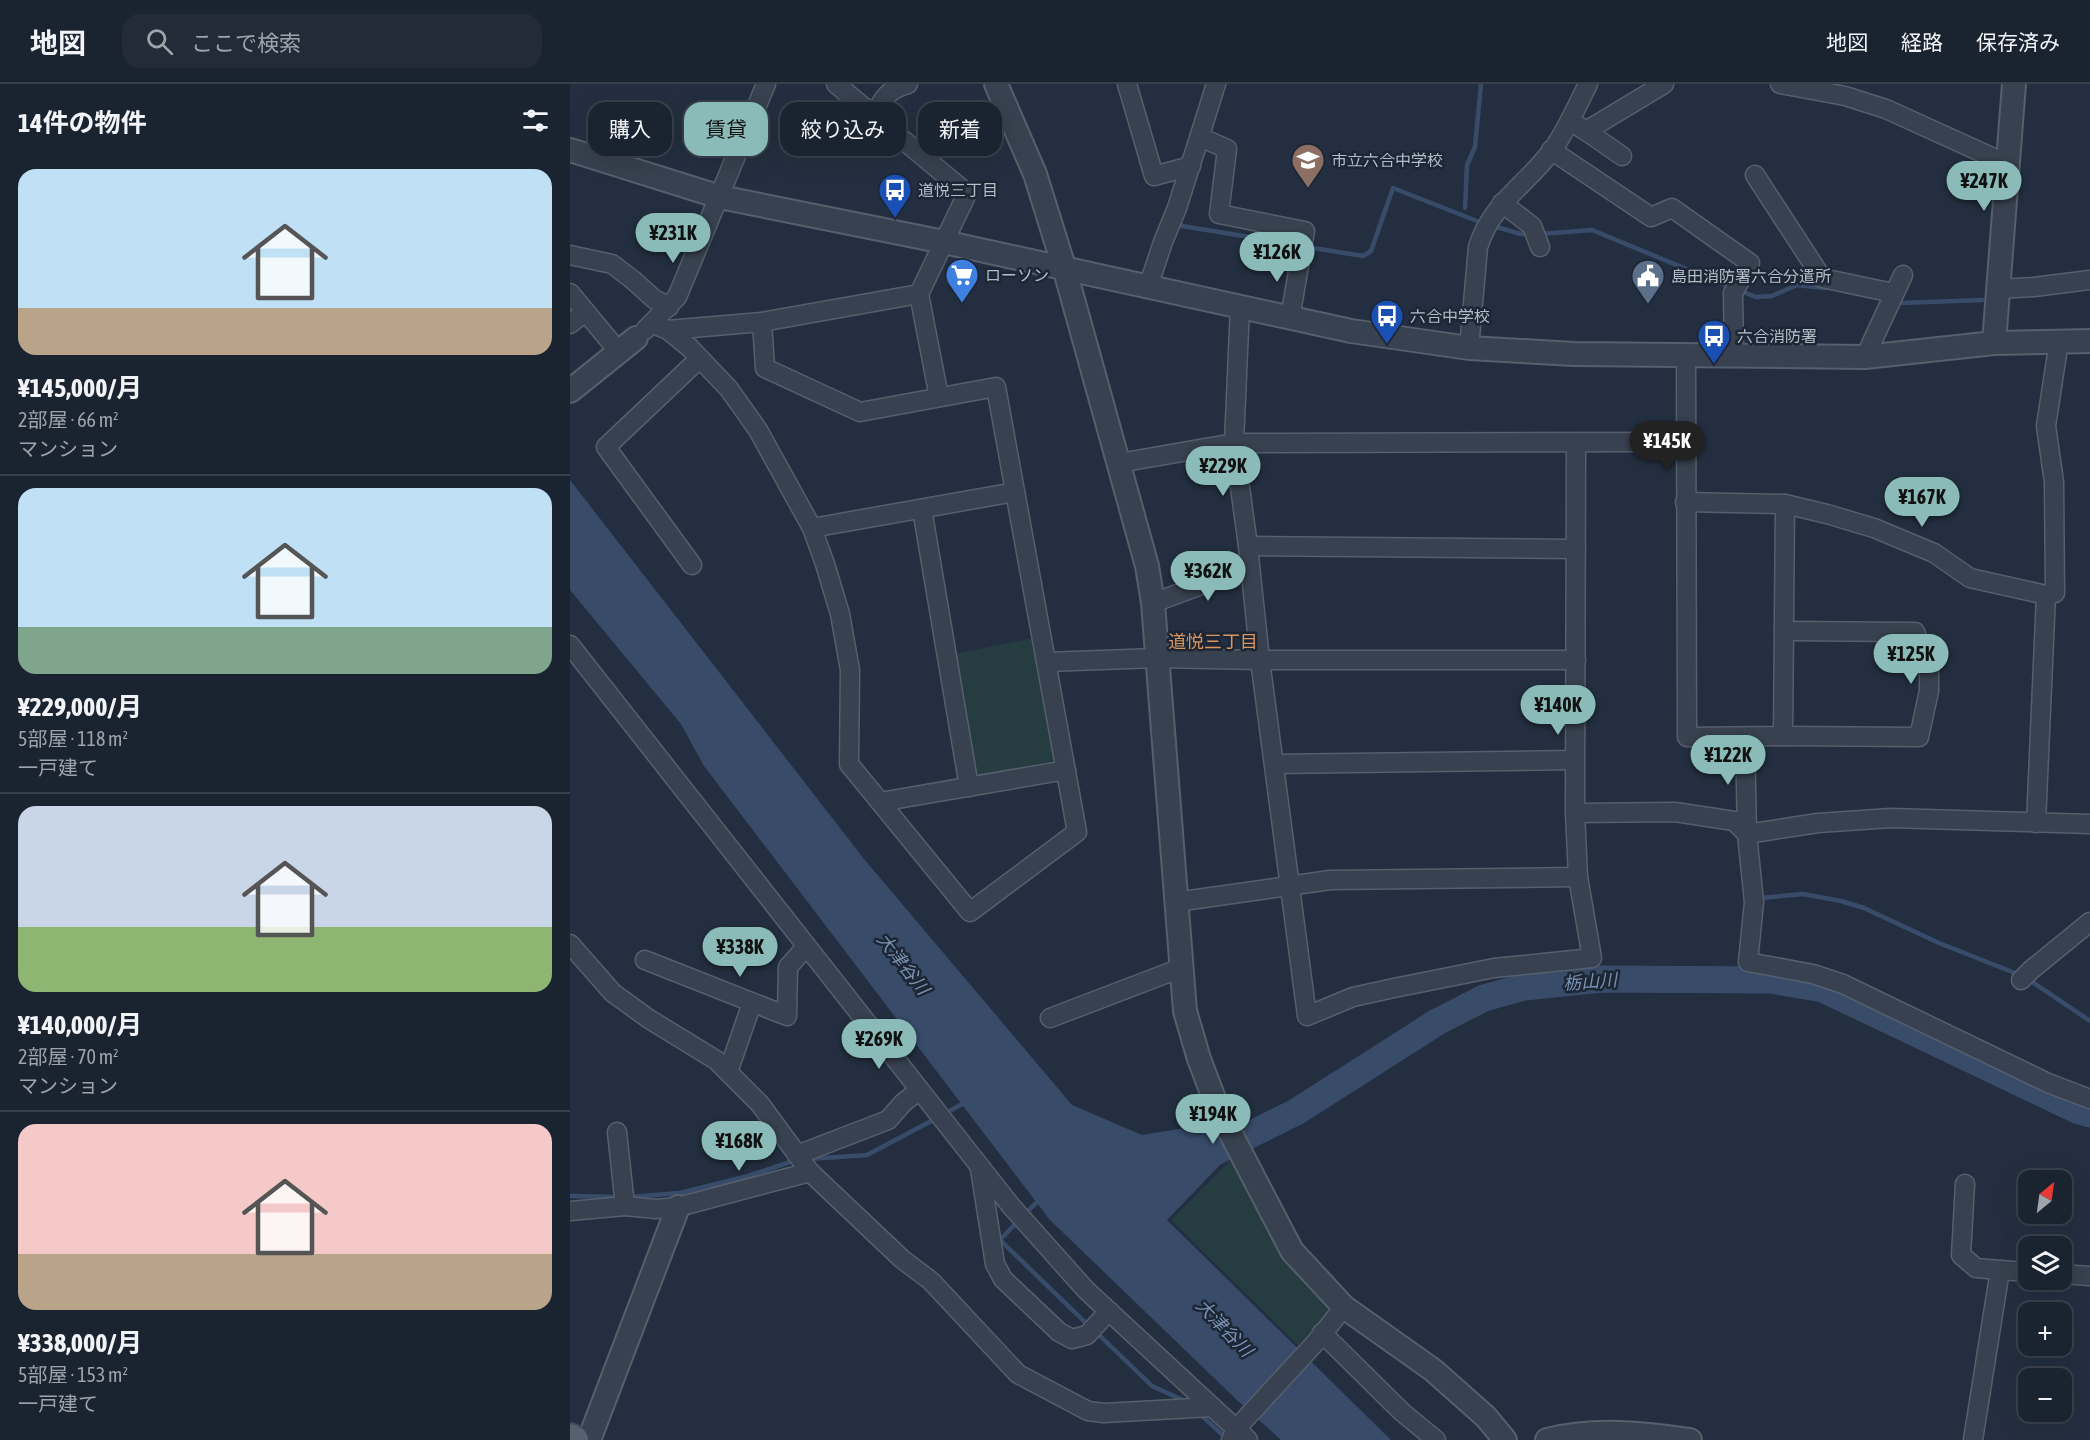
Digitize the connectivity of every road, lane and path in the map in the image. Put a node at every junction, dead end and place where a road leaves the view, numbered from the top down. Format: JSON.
{"nodes":[{"id":1,"x":766,"y":84,"type":"edge"},
{"id":2,"x":836,"y":84,"type":"edge"},
{"id":3,"x":908,"y":84,"type":"edge"},
{"id":4,"x":996,"y":84,"type":"edge"},
{"id":5,"x":1127,"y":84,"type":"edge"},
{"id":6,"x":1216,"y":84,"type":"edge"},
{"id":7,"x":1588,"y":84,"type":"edge"},
{"id":8,"x":1664,"y":84,"type":"edge"},
{"id":9,"x":1780,"y":84,"type":"edge"},
{"id":10,"x":2014,"y":84,"type":"edge"},
{"id":11,"x":858,"y":102,"type":"edge"},
{"id":12,"x":881,"y":102,"type":"edge"},
{"id":13,"x":1570,"y":121,"type":"junction"},
{"id":14,"x":1586,"y":131,"type":"junction"},
{"id":15,"x":1200,"y":137,"type":"junction"},
{"id":16,"x":906,"y":142,"type":"edge"},
{"id":17,"x":570,"y":150,"type":"edge"},
{"id":18,"x":1551,"y":150,"type":"junction"},
{"id":19,"x":1623,"y":156,"type":"dead end"},
{"id":20,"x":2009,"y":160,"type":"junction"},
{"id":21,"x":1191,"y":166,"type":"junction"},
{"id":22,"x":1755,"y":175,"type":"dead end"},
{"id":23,"x":720,"y":197,"type":"junction"},
{"id":24,"x":1502,"y":203,"type":"junction"},
{"id":25,"x":944,"y":242,"type":"junction"},
{"id":26,"x":1539,"y":245,"type":"dead end"},
{"id":27,"x":570,"y":255,"type":"edge"},
{"id":28,"x":1064,"y":267,"type":"junction"},
{"id":29,"x":1903,"y":275,"type":"dead end"},
{"id":30,"x":2090,"y":280,"type":"edge"},
{"id":31,"x":1148,"y":287,"type":"junction"},
{"id":32,"x":1998,"y":289,"type":"junction"},
{"id":33,"x":570,"y":293,"type":"edge"},
{"id":34,"x":1893,"y":293,"type":"junction"},
{"id":35,"x":919,"y":294,"type":"junction"},
{"id":36,"x":1240,"y":306,"type":"junction"},
{"id":37,"x":669,"y":307,"type":"junction"},
{"id":38,"x":585,"y":312,"type":"junction"},
{"id":39,"x":1290,"y":318,"type":"junction"},
{"id":40,"x":762,"y":322,"type":"junction"},
{"id":41,"x":570,"y":324,"type":"edge"},
{"id":42,"x":644,"y":336,"type":"junction"},
{"id":43,"x":2059,"y":341,"type":"junction"},
{"id":44,"x":2090,"y":341,"type":"edge"},
{"id":45,"x":1994,"y":343,"type":"junction"},
{"id":46,"x":1470,"y":348,"type":"junction"},
{"id":47,"x":1686,"y":355,"type":"junction"},
{"id":48,"x":1734,"y":356,"type":"junction"},
{"id":49,"x":1865,"y":357,"type":"junction"},
{"id":50,"x":699,"y":358,"type":"junction"},
{"id":51,"x":570,"y":391,"type":"edge"},
{"id":52,"x":939,"y":398,"type":"junction"},
{"id":53,"x":1686,"y":442,"type":"junction"},
{"id":54,"x":1234,"y":443,"type":"junction"},
{"id":55,"x":1576,"y":443,"type":"junction"},
{"id":56,"x":1119,"y":463,"type":"junction"},
{"id":57,"x":1016,"y":492,"type":"junction"},
{"id":58,"x":1685,"y":502,"type":"junction"},
{"id":59,"x":1785,"y":504,"type":"junction"},
{"id":60,"x":922,"y":509,"type":"junction"},
{"id":61,"x":812,"y":528,"type":"junction"},
{"id":62,"x":1248,"y":546,"type":"junction"},
{"id":63,"x":1576,"y":549,"type":"junction"},
{"id":64,"x":692,"y":566,"type":"dead end"},
{"id":65,"x":1250,"y":567,"type":"junction"},
{"id":66,"x":2055,"y":593,"type":"dead end"},
{"id":67,"x":1153,"y":603,"type":"junction"},
{"id":68,"x":1784,"y":631,"type":"junction"},
{"id":69,"x":570,"y":645,"type":"edge"},
{"id":70,"x":1157,"y":658,"type":"junction"},
{"id":71,"x":1260,"y":660,"type":"junction"},
{"id":72,"x":1576,"y":660,"type":"junction"},
{"id":73,"x":1046,"y":662,"type":"junction"},
{"id":74,"x":1783,"y":736,"type":"junction"},
{"id":75,"x":1745,"y":737,"type":"junction"},
{"id":76,"x":1575,"y":760,"type":"junction"},
{"id":77,"x":1274,"y":765,"type":"junction"},
{"id":78,"x":1066,"y":770,"type":"junction"},
{"id":79,"x":969,"y":787,"type":"junction"},
{"id":80,"x":880,"y":802,"type":"junction"},
{"id":81,"x":1575,"y":813,"type":"junction"},
{"id":82,"x":2036,"y":823,"type":"junction"},
{"id":83,"x":2090,"y":824,"type":"edge"},
{"id":84,"x":1747,"y":834,"type":"junction"},
{"id":85,"x":1578,"y":877,"type":"junction"},
{"id":86,"x":1290,"y":886,"type":"junction"},
{"id":87,"x":1176,"y":902,"type":"junction"},
{"id":88,"x":2090,"y":922,"type":"edge"},
{"id":89,"x":570,"y":944,"type":"edge"},
{"id":90,"x":806,"y":947,"type":"junction"},
{"id":91,"x":645,"y":960,"type":"dead end"},
{"id":92,"x":1181,"y":968,"type":"junction"},
{"id":93,"x":2021,"y":980,"type":"dead end"},
{"id":94,"x":752,"y":1003,"type":"junction"},
{"id":95,"x":1050,"y":1018,"type":"dead end"},
{"id":96,"x":728,"y":1072,"type":"junction"},
{"id":97,"x":918,"y":1091,"type":"junction"},
{"id":98,"x":2090,"y":1099,"type":"edge"},
{"id":99,"x":617,"y":1132,"type":"dead end"},
{"id":100,"x":797,"y":1155,"type":"junction"},
{"id":101,"x":979,"y":1167,"type":"junction"},
{"id":102,"x":810,"y":1172,"type":"junction"},
{"id":103,"x":1965,"y":1184,"type":"dead end"},
{"id":104,"x":625,"y":1206,"type":"junction"},
{"id":105,"x":678,"y":1207,"type":"junction"},
{"id":106,"x":570,"y":1211,"type":"edge"},
{"id":107,"x":2000,"y":1270,"type":"junction"},
{"id":108,"x":2018,"y":1271,"type":"edge"},
{"id":109,"x":2072,"y":1275,"type":"edge"},
{"id":110,"x":2090,"y":1276,"type":"edge"},
{"id":111,"x":1344,"y":1307,"type":"junction"},
{"id":112,"x":1109,"y":1311,"type":"junction"},
{"id":113,"x":1319,"y":1337,"type":"junction"},
{"id":114,"x":1212,"y":1407,"type":"junction"},
{"id":115,"x":1238,"y":1436,"type":"edge"},
{"id":116,"x":589,"y":1440,"type":"edge"},
{"id":117,"x":1436,"y":1440,"type":"edge"},
{"id":118,"x":1504,"y":1440,"type":"edge"},
{"id":119,"x":1547,"y":1440,"type":"edge"},
{"id":120,"x":1690,"y":1440,"type":"edge"},
{"id":121,"x":1972,"y":1440,"type":"edge"}],
"edges":[{"from":1,"to":23,"type":"street"},
{"from":2,"to":11,"type":"street"},
{"from":3,"to":12,"type":"street"},
{"from":4,"to":28,"type":"street"},
{"from":5,"to":21,"type":"street"},
{"from":6,"to":15,"type":"street"},
{"from":7,"to":13,"type":"street"},
{"from":8,"to":14,"type":"street"},
{"from":9,"to":20,"type":"street"},
{"from":10,"to":20,"type":"street"},
{"from":13,"to":14,"type":"street"},
{"from":13,"to":18,"type":"street"},
{"from":14,"to":19,"type":"street"},
{"from":15,"to":21,"type":"street"},
{"from":15,"to":39,"type":"street"},
{"from":16,"to":25,"type":"street"},
{"from":17,"to":23,"type":"street"},
{"from":18,"to":24,"type":"street"},
{"from":18,"to":48,"type":"street"},
{"from":20,"to":32,"type":"street"},
{"from":21,"to":31,"type":"street"},
{"from":22,"to":34,"type":"street"},
{"from":23,"to":25,"type":"street"},
{"from":23,"to":37,"type":"street"},
{"from":24,"to":26,"type":"street"},
{"from":24,"to":46,"type":"street"},
{"from":25,"to":28,"type":"street"},
{"from":25,"to":35,"type":"street"},
{"from":27,"to":37,"type":"street"},
{"from":28,"to":31,"type":"street"},
{"from":28,"to":56,"type":"street"},
{"from":29,"to":34,"type":"street"},
{"from":30,"to":32,"type":"street"},
{"from":31,"to":36,"type":"street"},
{"from":32,"to":45,"type":"street"},
{"from":33,"to":38,"type":"street"},
{"from":34,"to":49,"type":"street"},
{"from":35,"to":40,"type":"street"},
{"from":35,"to":52,"type":"street"},
{"from":36,"to":39,"type":"street"},
{"from":36,"to":54,"type":"street"},
{"from":37,"to":42,"type":"street"},
{"from":38,"to":41,"type":"street"},
{"from":38,"to":42,"type":"street"},
{"from":39,"to":46,"type":"street"},
{"from":40,"to":42,"type":"street"},
{"from":40,"to":52,"type":"street"},
{"from":42,"to":50,"type":"street"},
{"from":42,"to":51,"type":"street"},
{"from":43,"to":44,"type":"street"},
{"from":43,"to":45,"type":"street"},
{"from":43,"to":66,"type":"street"},
{"from":45,"to":49,"type":"street"},
{"from":46,"to":47,"type":"street"},
{"from":47,"to":48,"type":"street"},
{"from":47,"to":53,"type":"street"},
{"from":48,"to":49,"type":"street"},
{"from":50,"to":61,"type":"street"},
{"from":50,"to":64,"type":"street"},
{"from":52,"to":57,"type":"street"},
{"from":53,"to":55,"type":"street"},
{"from":53,"to":58,"type":"street"},
{"from":54,"to":55,"type":"street"},
{"from":54,"to":56,"type":"street"},
{"from":54,"to":62,"type":"street"},
{"from":55,"to":63,"type":"street"},
{"from":56,"to":67,"type":"street"},
{"from":57,"to":60,"type":"street"},
{"from":57,"to":73,"type":"street"},
{"from":58,"to":59,"type":"street"},
{"from":58,"to":75,"type":"street"},
{"from":59,"to":68,"type":"street"},
{"from":59,"to":82,"type":"street"},
{"from":60,"to":61,"type":"street"},
{"from":60,"to":79,"type":"street"},
{"from":61,"to":80,"type":"street"},
{"from":62,"to":63,"type":"street"},
{"from":62,"to":65,"type":"street"},
{"from":63,"to":72,"type":"street"},
{"from":65,"to":67,"type":"street"},
{"from":65,"to":71,"type":"street"},
{"from":67,"to":70,"type":"street"},
{"from":68,"to":74,"type":"street"},
{"from":68,"to":74,"type":"street"},
{"from":69,"to":90,"type":"street"},
{"from":70,"to":71,"type":"street"},
{"from":70,"to":73,"type":"street"},
{"from":70,"to":87,"type":"street"},
{"from":71,"to":72,"type":"street"},
{"from":71,"to":77,"type":"street"},
{"from":72,"to":76,"type":"street"},
{"from":73,"to":78,"type":"street"},
{"from":74,"to":75,"type":"street"},
{"from":75,"to":84,"type":"street"},
{"from":76,"to":77,"type":"street"},
{"from":76,"to":81,"type":"street"},
{"from":77,"to":86,"type":"street"},
{"from":78,"to":79,"type":"street"},
{"from":78,"to":80,"type":"street"},
{"from":79,"to":80,"type":"street"},
{"from":81,"to":84,"type":"street"},
{"from":81,"to":85,"type":"street"},
{"from":82,"to":83,"type":"street"},
{"from":82,"to":84,"type":"street"},
{"from":84,"to":98,"type":"street"},
{"from":85,"to":86,"type":"street"},
{"from":85,"to":86,"type":"street"},
{"from":86,"to":87,"type":"street"},
{"from":87,"to":92,"type":"street"},
{"from":88,"to":93,"type":"street"},
{"from":89,"to":96,"type":"street"},
{"from":90,"to":94,"type":"street"},
{"from":90,"to":97,"type":"street"},
{"from":91,"to":94,"type":"street"},
{"from":92,"to":95,"type":"street"},
{"from":92,"to":111,"type":"street"},
{"from":94,"to":96,"type":"street"},
{"from":96,"to":100,"type":"street"},
{"from":97,"to":100,"type":"street"},
{"from":97,"to":101,"type":"street"},
{"from":99,"to":104,"type":"street"},
{"from":100,"to":102,"type":"street"},
{"from":101,"to":112,"type":"street"},
{"from":101,"to":112,"type":"street"},
{"from":102,"to":105,"type":"street"},
{"from":102,"to":114,"type":"street"},
{"from":103,"to":107,"type":"street"},
{"from":104,"to":105,"type":"street"},
{"from":104,"to":106,"type":"street"},
{"from":105,"to":116,"type":"street"},
{"from":107,"to":108,"type":"street"},
{"from":107,"to":121,"type":"street"},
{"from":109,"to":110,"type":"street"},
{"from":111,"to":113,"type":"street"},
{"from":111,"to":118,"type":"street"},
{"from":112,"to":114,"type":"street"},
{"from":113,"to":115,"type":"street"},
{"from":113,"to":117,"type":"street"},
{"from":114,"to":115,"type":"street"},
{"from":119,"to":120,"type":"street"}]}
